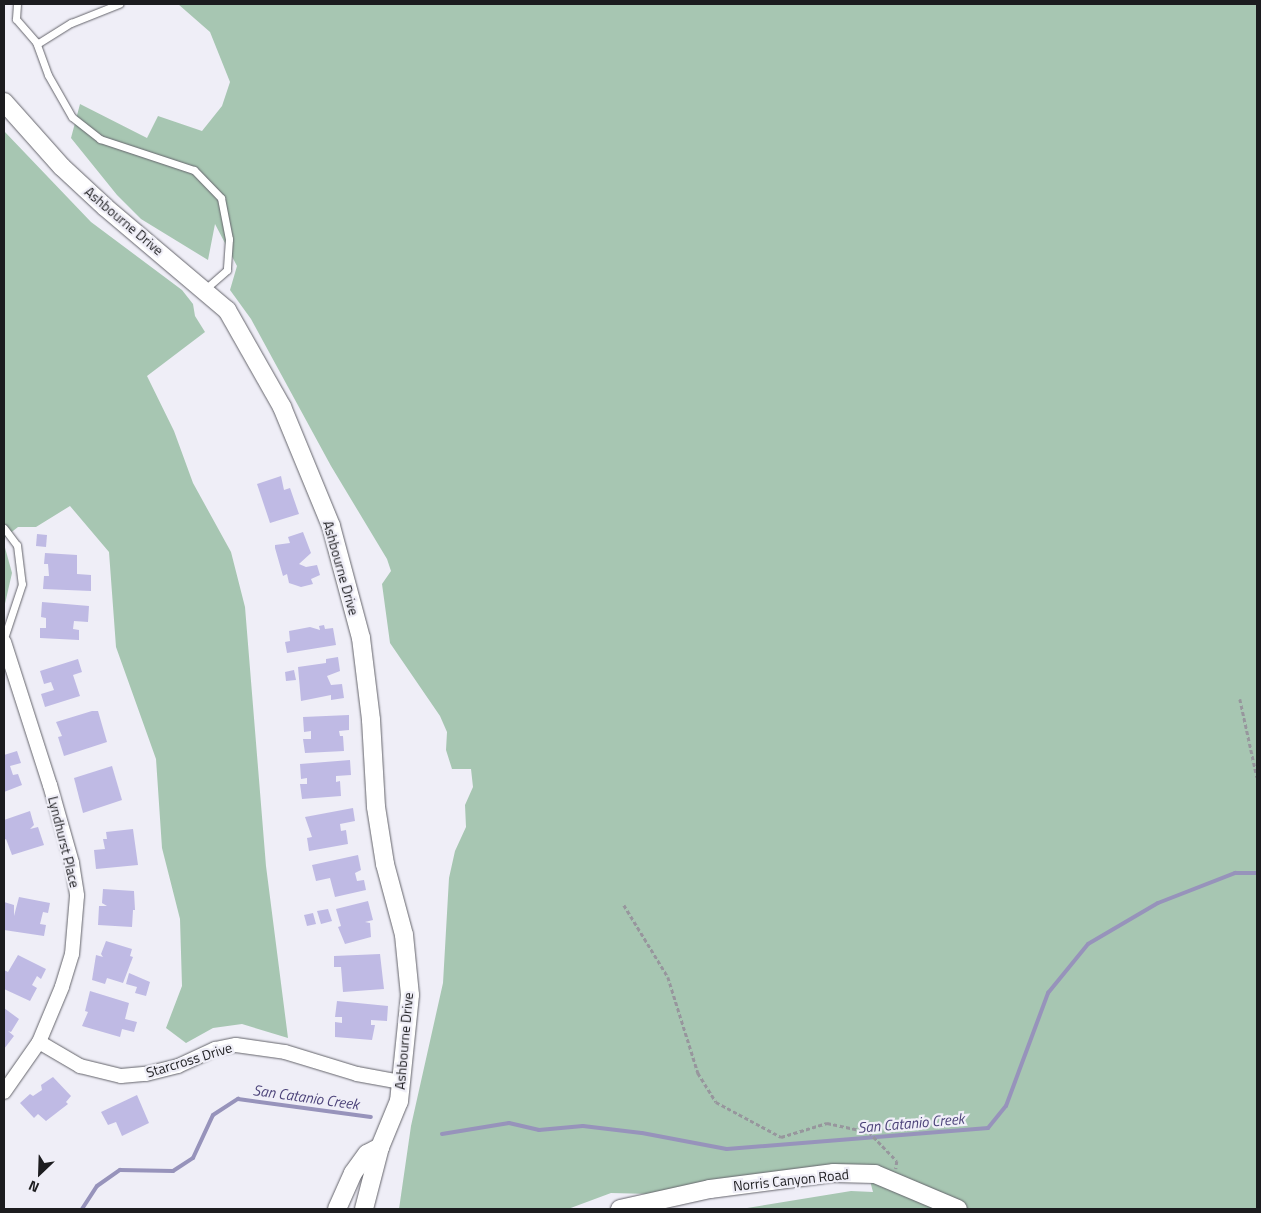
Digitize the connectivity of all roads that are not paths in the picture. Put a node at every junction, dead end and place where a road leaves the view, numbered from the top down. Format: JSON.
{"nodes":[{"id":1,"x":17,"y":4,"type":"edge"},
{"id":2,"x":119,"y":4,"type":"edge"},
{"id":3,"x":37,"y":44,"type":"junction"},
{"id":4,"x":4,"y":102,"type":"edge"},
{"id":5,"x":205,"y":289,"type":"junction"},
{"id":6,"x":4,"y":528,"type":"edge"},
{"id":7,"x":4,"y":638,"type":"edge"},
{"id":8,"x":4,"y":642,"type":"edge"},
{"id":9,"x":39,"y":1042,"type":"junction"},
{"id":10,"x":401,"y":1082,"type":"junction"},
{"id":11,"x":4,"y":1092,"type":"edge"},
{"id":12,"x":380,"y":1146,"type":"junction"},
{"id":13,"x":337,"y":1209,"type":"edge"},
{"id":14,"x":364,"y":1209,"type":"edge"},
{"id":15,"x":620,"y":1209,"type":"edge"},
{"id":16,"x":958,"y":1209,"type":"edge"}],
"edges":[{"from":1,"to":3,"type":"lane"},
{"from":2,"to":3,"type":"lane"},
{"from":3,"to":5,"type":"lane"},
{"from":4,"to":5,"type":"street","name":"Ashbourne Drive"},
{"from":5,"to":10,"type":"street","name":"Ashbourne Drive"},
{"from":6,"to":7,"type":"lane"},
{"from":8,"to":9,"type":"street","name":"Lyndhurst Place"},
{"from":9,"to":10,"type":"street","name":"Starcross Drive"},
{"from":9,"to":11,"type":"street","name":"Lyndhurst Place"},
{"from":10,"to":12,"type":"street","name":"Ashbourne Drive"},
{"from":12,"to":13,"type":"street","name":"Ashbourne Drive"},
{"from":12,"to":14,"type":"street","name":"Ashbourne Drive"},
{"from":15,"to":16,"type":"street","name":"Norris Canyon Road"}]}
